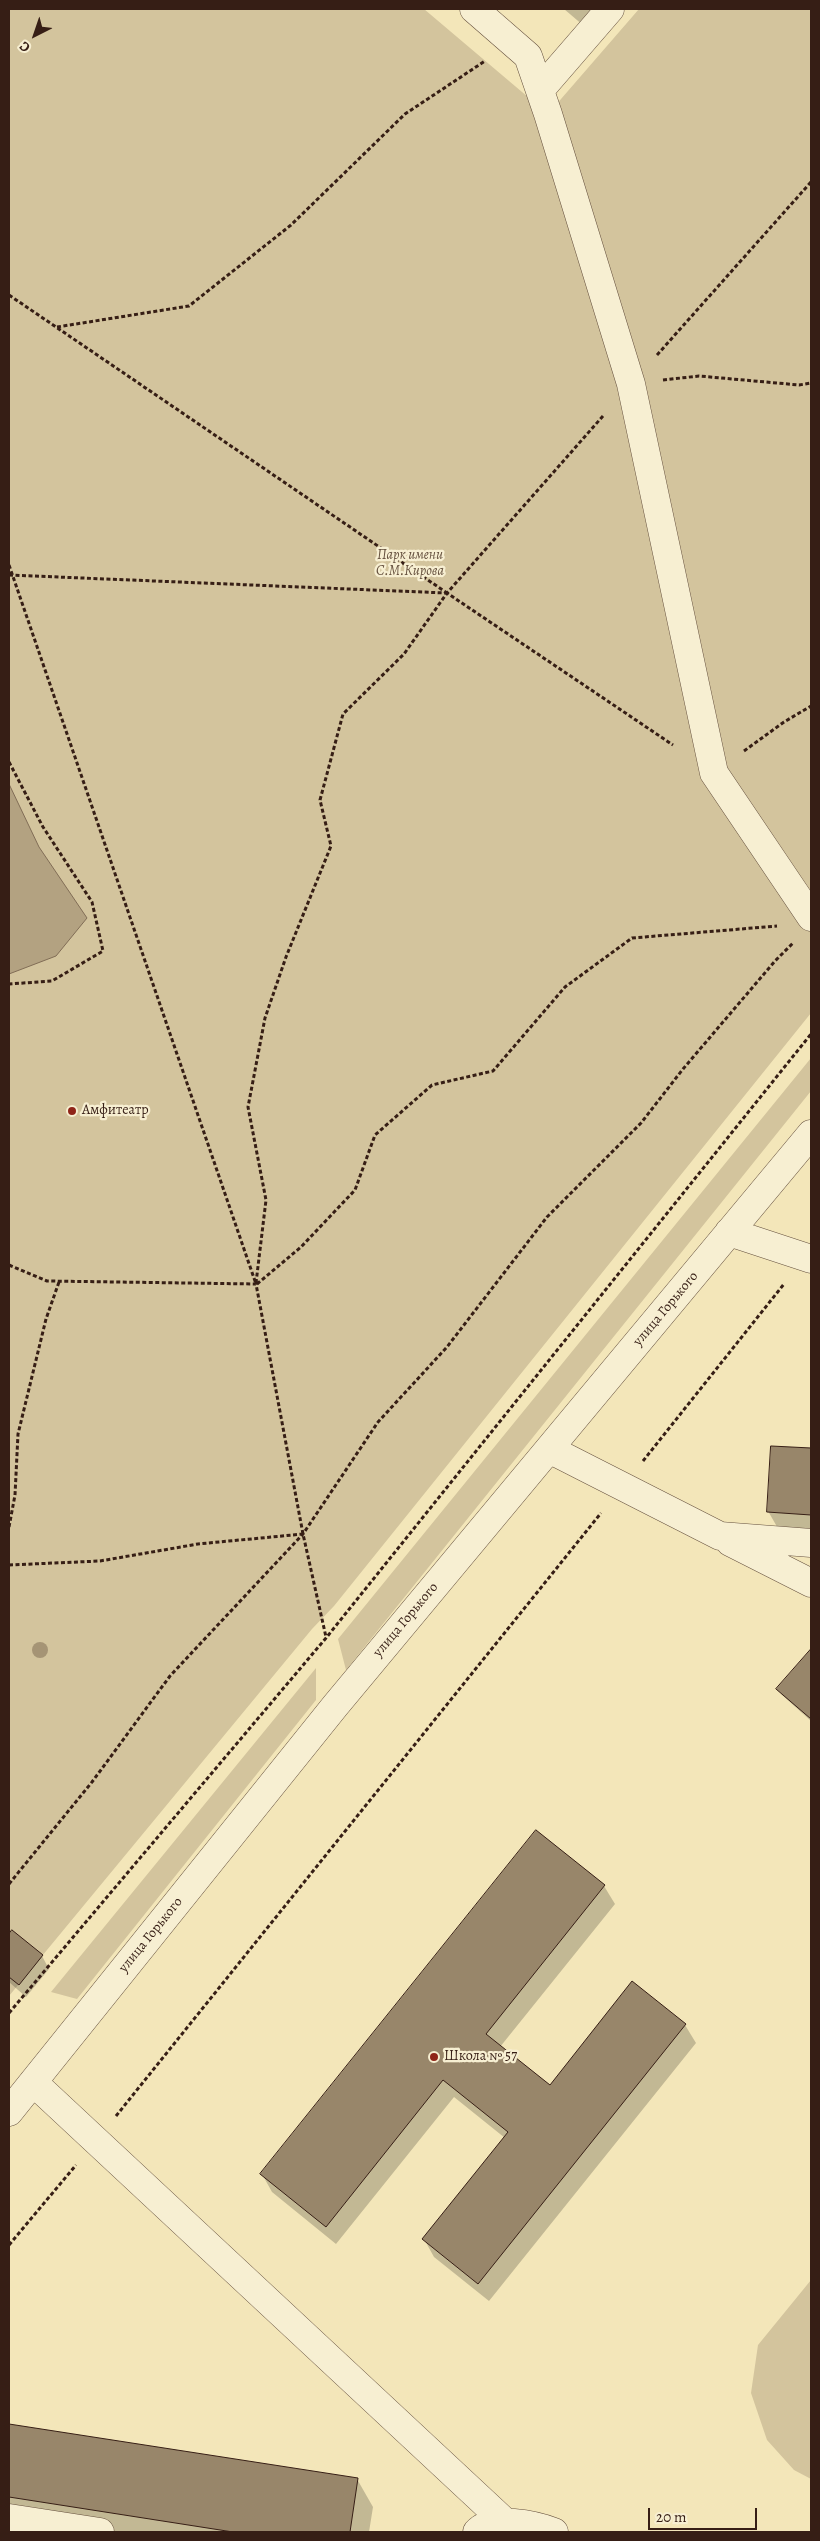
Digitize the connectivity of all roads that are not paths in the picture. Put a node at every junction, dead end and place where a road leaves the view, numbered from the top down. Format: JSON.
{"nodes":[{"id":1,"x":474,"y":9,"type":"edge"},
{"id":2,"x":610,"y":9,"type":"edge"},
{"id":3,"x":540,"y":90,"type":"junction"},
{"id":4,"x":805,"y":927,"type":"edge"},
{"id":5,"x":811,"y":1134,"type":"edge"},
{"id":6,"x":729,"y":1232,"type":"junction"},
{"id":7,"x":808,"y":1258,"type":"edge"},
{"id":8,"x":549,"y":1449,"type":"junction"},
{"id":9,"x":720,"y":1536,"type":"junction"},
{"id":10,"x":811,"y":1543,"type":"edge"},
{"id":11,"x":811,"y":1583,"type":"edge"},
{"id":12,"x":33,"y":2082,"type":"junction"},
{"id":13,"x":9,"y":2112,"type":"edge"},
{"id":14,"x":9,"y":2518,"type":"edge"},
{"id":15,"x":505,"y":2522,"type":"junction"},
{"id":16,"x":100,"y":2532,"type":"edge"},
{"id":17,"x":477,"y":2532,"type":"edge"},
{"id":18,"x":554,"y":2532,"type":"edge"}],
"edges":[{"from":1,"to":3,"type":"street"},
{"from":2,"to":3,"type":"street"},
{"from":3,"to":4,"type":"street"},
{"from":5,"to":6,"type":"street","name":"улица Горького"},
{"from":6,"to":7,"type":"street"},
{"from":6,"to":8,"type":"street","name":"улица Горького"},
{"from":8,"to":9,"type":"street"},
{"from":8,"to":12,"type":"street","name":"улица Горького"},
{"from":9,"to":10,"type":"street"},
{"from":9,"to":11,"type":"street"},
{"from":12,"to":13,"type":"street","name":"улица Горького"},
{"from":12,"to":15,"type":"street"},
{"from":14,"to":16,"type":"street"},
{"from":15,"to":17,"type":"street"},
{"from":15,"to":18,"type":"street"}]}
